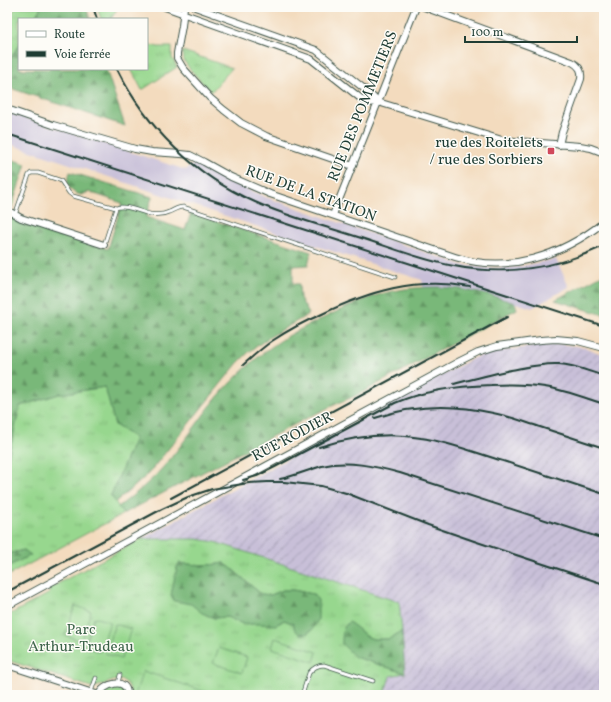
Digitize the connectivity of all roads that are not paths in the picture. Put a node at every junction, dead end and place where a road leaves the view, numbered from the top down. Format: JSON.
{"nodes":[{"id":1,"x":165,"y":7,"type":"edge"},
{"id":2,"x":184,"y":7,"type":"edge"},
{"id":3,"x":195,"y":7,"type":"edge"},
{"id":4,"x":416,"y":7,"type":"edge"},
{"id":5,"x":424,"y":7,"type":"edge"},
{"id":6,"x":183,"y":14,"type":"junction"},
{"id":7,"x":309,"y":48,"type":"junction"},
{"id":8,"x":306,"y":57,"type":"junction"},
{"id":9,"x":378,"y":102,"type":"junction"},
{"id":10,"x":7,"y":109,"type":"edge"},
{"id":11,"x":559,"y":145,"type":"junction"},
{"id":12,"x":604,"y":153,"type":"edge"},
{"id":13,"x":353,"y":166,"type":"junction"},
{"id":14,"x":116,"y":208,"type":"junction"},
{"id":15,"x":7,"y":210,"type":"edge"},
{"id":16,"x":333,"y":215,"type":"junction"},
{"id":17,"x":15,"y":216,"type":"junction"},
{"id":18,"x":604,"y":222,"type":"edge"},
{"id":19,"x":104,"y":245,"type":"joint"},
{"id":20,"x":395,"y":277,"type":"dead end"},
{"id":21,"x":604,"y":348,"type":"edge"},
{"id":22,"x":7,"y":606,"type":"edge"},
{"id":23,"x":7,"y":665,"type":"edge"},
{"id":24,"x":120,"y":675,"type":"dead end"},
{"id":25,"x":96,"y":678,"type":"dead end"},
{"id":26,"x":373,"y":681,"type":"dead end"},
{"id":27,"x":118,"y":683,"type":"junction"},
{"id":28,"x":91,"y":692,"type":"junction"},
{"id":29,"x":99,"y":695,"type":"edge"},
{"id":30,"x":126,"y":695,"type":"edge"},
{"id":31,"x":302,"y":695,"type":"edge"}],
"edges":[{"from":1,"to":6,"type":"street"},
{"from":2,"to":6,"type":"street"},
{"from":3,"to":7,"type":"street"},
{"from":4,"to":9,"type":"street","name":"RUE DES POMMETIERS"},
{"from":5,"to":11,"type":"street"},
{"from":6,"to":8,"type":"street"},
{"from":6,"to":13,"type":"street"},
{"from":7,"to":8,"type":"street"},
{"from":7,"to":9,"type":"street"},
{"from":8,"to":9,"type":"street"},
{"from":9,"to":11,"type":"street"},
{"from":9,"to":13,"type":"street","name":"RUE DES POMMETIERS"},
{"from":10,"to":16,"type":"street","name":"RUE DE LA STATION"},
{"from":11,"to":12,"type":"street"},
{"from":13,"to":16,"type":"street","name":"RUE DES POMMETIERS"},
{"from":14,"to":17,"type":"lane"},
{"from":14,"to":19,"type":"lane"},
{"from":14,"to":20,"type":"lane"},
{"from":15,"to":17,"type":"street"},
{"from":16,"to":18,"type":"street","name":"RUE DE LA STATION"},
{"from":17,"to":19,"type":"street"},
{"from":21,"to":22,"type":"street","name":"RUE RODIER"},
{"from":23,"to":28,"type":"street"},
{"from":24,"to":27,"type":"lane"},
{"from":25,"to":28,"type":"lane"},
{"from":26,"to":31,"type":"lane"},
{"from":27,"to":29,"type":"street"},
{"from":27,"to":30,"type":"street"},
{"from":28,"to":29,"type":"street"}]}
